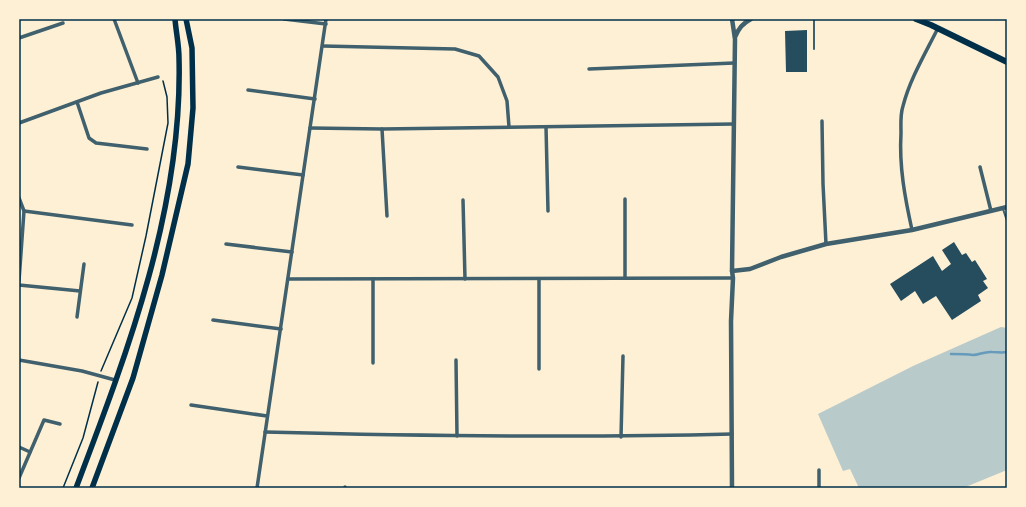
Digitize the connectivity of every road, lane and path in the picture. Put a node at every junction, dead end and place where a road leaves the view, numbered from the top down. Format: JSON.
{"nodes":[{"id":1,"x":114,"y":19,"type":"edge"},
{"id":2,"x":175,"y":19,"type":"edge"},
{"id":3,"x":186,"y":19,"type":"edge"},
{"id":4,"x":284,"y":19,"type":"edge"},
{"id":5,"x":326,"y":19,"type":"edge"},
{"id":6,"x":732,"y":19,"type":"edge"},
{"id":7,"x":751,"y":19,"type":"edge"},
{"id":8,"x":814,"y":19,"type":"edge"},
{"id":9,"x":916,"y":19,"type":"edge"},
{"id":10,"x":926,"y":19,"type":"edge"},
{"id":11,"x":63,"y":23,"type":"dead end"},
{"id":12,"x":326,"y":24,"type":"junction"},
{"id":13,"x":931,"y":25,"type":"junction"},
{"id":14,"x":938,"y":28,"type":"junction"},
{"id":15,"x":19,"y":38,"type":"edge"},
{"id":16,"x":735,"y":39,"type":"junction"},
{"id":17,"x":323,"y":46,"type":"junction"},
{"id":18,"x":814,"y":49,"type":"dead end"},
{"id":19,"x":1007,"y":62,"type":"edge"},
{"id":20,"x":734,"y":63,"type":"junction"},
{"id":21,"x":590,"y":69,"type":"dead end"},
{"id":22,"x":158,"y":77,"type":"joint"},
{"id":23,"x":138,"y":83,"type":"junction"},
{"id":24,"x":248,"y":90,"type":"dead end"},
{"id":25,"x":315,"y":99,"type":"junction"},
{"id":26,"x":77,"y":102,"type":"junction"},
{"id":27,"x":822,"y":120,"type":"dead end"},
{"id":28,"x":19,"y":123,"type":"edge"},
{"id":29,"x":734,"y":124,"type":"junction"},
{"id":30,"x":546,"y":126,"type":"junction"},
{"id":31,"x":509,"y":127,"type":"junction"},
{"id":32,"x":310,"y":128,"type":"junction"},
{"id":33,"x":382,"y":129,"type":"junction"},
{"id":34,"x":146,"y":149,"type":"dead end"},
{"id":35,"x":238,"y":167,"type":"dead end"},
{"id":36,"x":980,"y":167,"type":"dead end"},
{"id":37,"x":303,"y":175,"type":"junction"},
{"id":38,"x":19,"y":198,"type":"edge"},
{"id":39,"x":625,"y":199,"type":"dead end"},
{"id":40,"x":463,"y":200,"type":"dead end"},
{"id":41,"x":1005,"y":208,"type":"edge"},
{"id":42,"x":24,"y":211,"type":"junction"},
{"id":43,"x":548,"y":211,"type":"dead end"},
{"id":44,"x":991,"y":211,"type":"junction"},
{"id":45,"x":387,"y":216,"type":"dead end"},
{"id":46,"x":1007,"y":221,"type":"edge"},
{"id":47,"x":132,"y":225,"type":"dead end"},
{"id":48,"x":912,"y":230,"type":"junction"},
{"id":49,"x":226,"y":244,"type":"dead end"},
{"id":50,"x":826,"y":244,"type":"junction"},
{"id":51,"x":292,"y":252,"type":"junction"},
{"id":52,"x":84,"y":264,"type":"dead end"},
{"id":53,"x":732,"y":271,"type":"junction"},
{"id":54,"x":625,"y":278,"type":"junction"},
{"id":55,"x":733,"y":278,"type":"junction"},
{"id":56,"x":288,"y":279,"type":"junction"},
{"id":57,"x":373,"y":279,"type":"junction"},
{"id":58,"x":465,"y":279,"type":"junction"},
{"id":59,"x":539,"y":279,"type":"junction"},
{"id":60,"x":19,"y":281,"type":"edge"},
{"id":61,"x":19,"y":285,"type":"edge"},
{"id":62,"x":80,"y":291,"type":"junction"},
{"id":63,"x":77,"y":317,"type":"dead end"},
{"id":64,"x":213,"y":320,"type":"dead end"},
{"id":65,"x":281,"y":329,"type":"junction"},
{"id":66,"x":623,"y":356,"type":"dead end"},
{"id":67,"x":19,"y":360,"type":"edge"},
{"id":68,"x":456,"y":360,"type":"dead end"},
{"id":69,"x":373,"y":363,"type":"dead end"},
{"id":70,"x":539,"y":369,"type":"dead end"},
{"id":71,"x":99,"y":376,"type":"junction"},
{"id":72,"x":115,"y":380,"type":"junction"},
{"id":73,"x":190,"y":405,"type":"dead end"},
{"id":74,"x":267,"y":416,"type":"junction"},
{"id":75,"x":60,"y":424,"type":"dead end"},
{"id":76,"x":265,"y":432,"type":"junction"},
{"id":77,"x":732,"y":434,"type":"junction"},
{"id":78,"x":457,"y":436,"type":"junction"},
{"id":79,"x":621,"y":437,"type":"junction"},
{"id":80,"x":19,"y":447,"type":"edge"},
{"id":81,"x":30,"y":452,"type":"junction"},
{"id":82,"x":819,"y":470,"type":"dead end"},
{"id":83,"x":19,"y":478,"type":"edge"},
{"id":84,"x":63,"y":488,"type":"edge"},
{"id":85,"x":76,"y":488,"type":"edge"},
{"id":86,"x":92,"y":488,"type":"edge"},
{"id":87,"x":257,"y":488,"type":"edge"},
{"id":88,"x":732,"y":488,"type":"edge"},
{"id":89,"x":819,"y":488,"type":"edge"}],
"edges":[{"from":1,"to":23,"type":"street"},
{"from":2,"to":72,"type":"main road"},
{"from":3,"to":86,"type":"main road"},
{"from":4,"to":12,"type":"street"},
{"from":5,"to":12,"type":"street"},
{"from":6,"to":16,"type":"street"},
{"from":7,"to":16,"type":"street"},
{"from":8,"to":18,"type":"lane"},
{"from":9,"to":13,"type":"highway"},
{"from":10,"to":13,"type":"highway"},
{"from":11,"to":15,"type":"street"},
{"from":12,"to":17,"type":"street"},
{"from":13,"to":14,"type":"highway"},
{"from":14,"to":19,"type":"highway"},
{"from":14,"to":48,"type":"street"},
{"from":16,"to":20,"type":"street"},
{"from":17,"to":25,"type":"street"},
{"from":17,"to":31,"type":"street"},
{"from":20,"to":21,"type":"street"},
{"from":20,"to":29,"type":"street"},
{"from":22,"to":23,"type":"street"},
{"from":22,"to":71,"type":"path"},
{"from":23,"to":26,"type":"street"},
{"from":24,"to":25,"type":"street"},
{"from":25,"to":32,"type":"street"},
{"from":26,"to":28,"type":"street"},
{"from":26,"to":34,"type":"street"},
{"from":27,"to":50,"type":"street"},
{"from":29,"to":30,"type":"street"},
{"from":29,"to":53,"type":"street"},
{"from":30,"to":31,"type":"street"},
{"from":30,"to":43,"type":"street"},
{"from":31,"to":33,"type":"street"},
{"from":32,"to":33,"type":"street"},
{"from":32,"to":37,"type":"street"},
{"from":33,"to":45,"type":"street"},
{"from":35,"to":37,"type":"street"},
{"from":36,"to":44,"type":"street"},
{"from":37,"to":51,"type":"street"},
{"from":38,"to":42,"type":"street"},
{"from":39,"to":54,"type":"street"},
{"from":40,"to":58,"type":"street"},
{"from":41,"to":44,"type":"street"},
{"from":41,"to":46,"type":"lane"},
{"from":42,"to":47,"type":"street"},
{"from":42,"to":60,"type":"street"},
{"from":44,"to":48,"type":"street"},
{"from":48,"to":50,"type":"street"},
{"from":49,"to":51,"type":"street"},
{"from":50,"to":53,"type":"street"},
{"from":51,"to":56,"type":"street"},
{"from":52,"to":62,"type":"street"},
{"from":53,"to":55,"type":"street"},
{"from":54,"to":55,"type":"street"},
{"from":54,"to":59,"type":"street"},
{"from":55,"to":77,"type":"street"},
{"from":56,"to":57,"type":"street"},
{"from":56,"to":65,"type":"street"},
{"from":57,"to":58,"type":"street"},
{"from":57,"to":69,"type":"street"},
{"from":58,"to":59,"type":"street"},
{"from":59,"to":70,"type":"street"},
{"from":61,"to":62,"type":"street"},
{"from":62,"to":63,"type":"street"},
{"from":64,"to":65,"type":"street"},
{"from":65,"to":74,"type":"street"},
{"from":66,"to":79,"type":"street"},
{"from":67,"to":71,"type":"street"},
{"from":68,"to":78,"type":"street"},
{"from":71,"to":72,"type":"street"},
{"from":71,"to":84,"type":"path"},
{"from":72,"to":85,"type":"main road"},
{"from":73,"to":74,"type":"street"},
{"from":74,"to":76,"type":"street"},
{"from":75,"to":81,"type":"street"},
{"from":76,"to":78,"type":"street"},
{"from":76,"to":87,"type":"street"},
{"from":77,"to":79,"type":"street"},
{"from":77,"to":88,"type":"street"},
{"from":78,"to":79,"type":"street"},
{"from":80,"to":81,"type":"street"},
{"from":81,"to":83,"type":"street"},
{"from":82,"to":89,"type":"street"}]}
